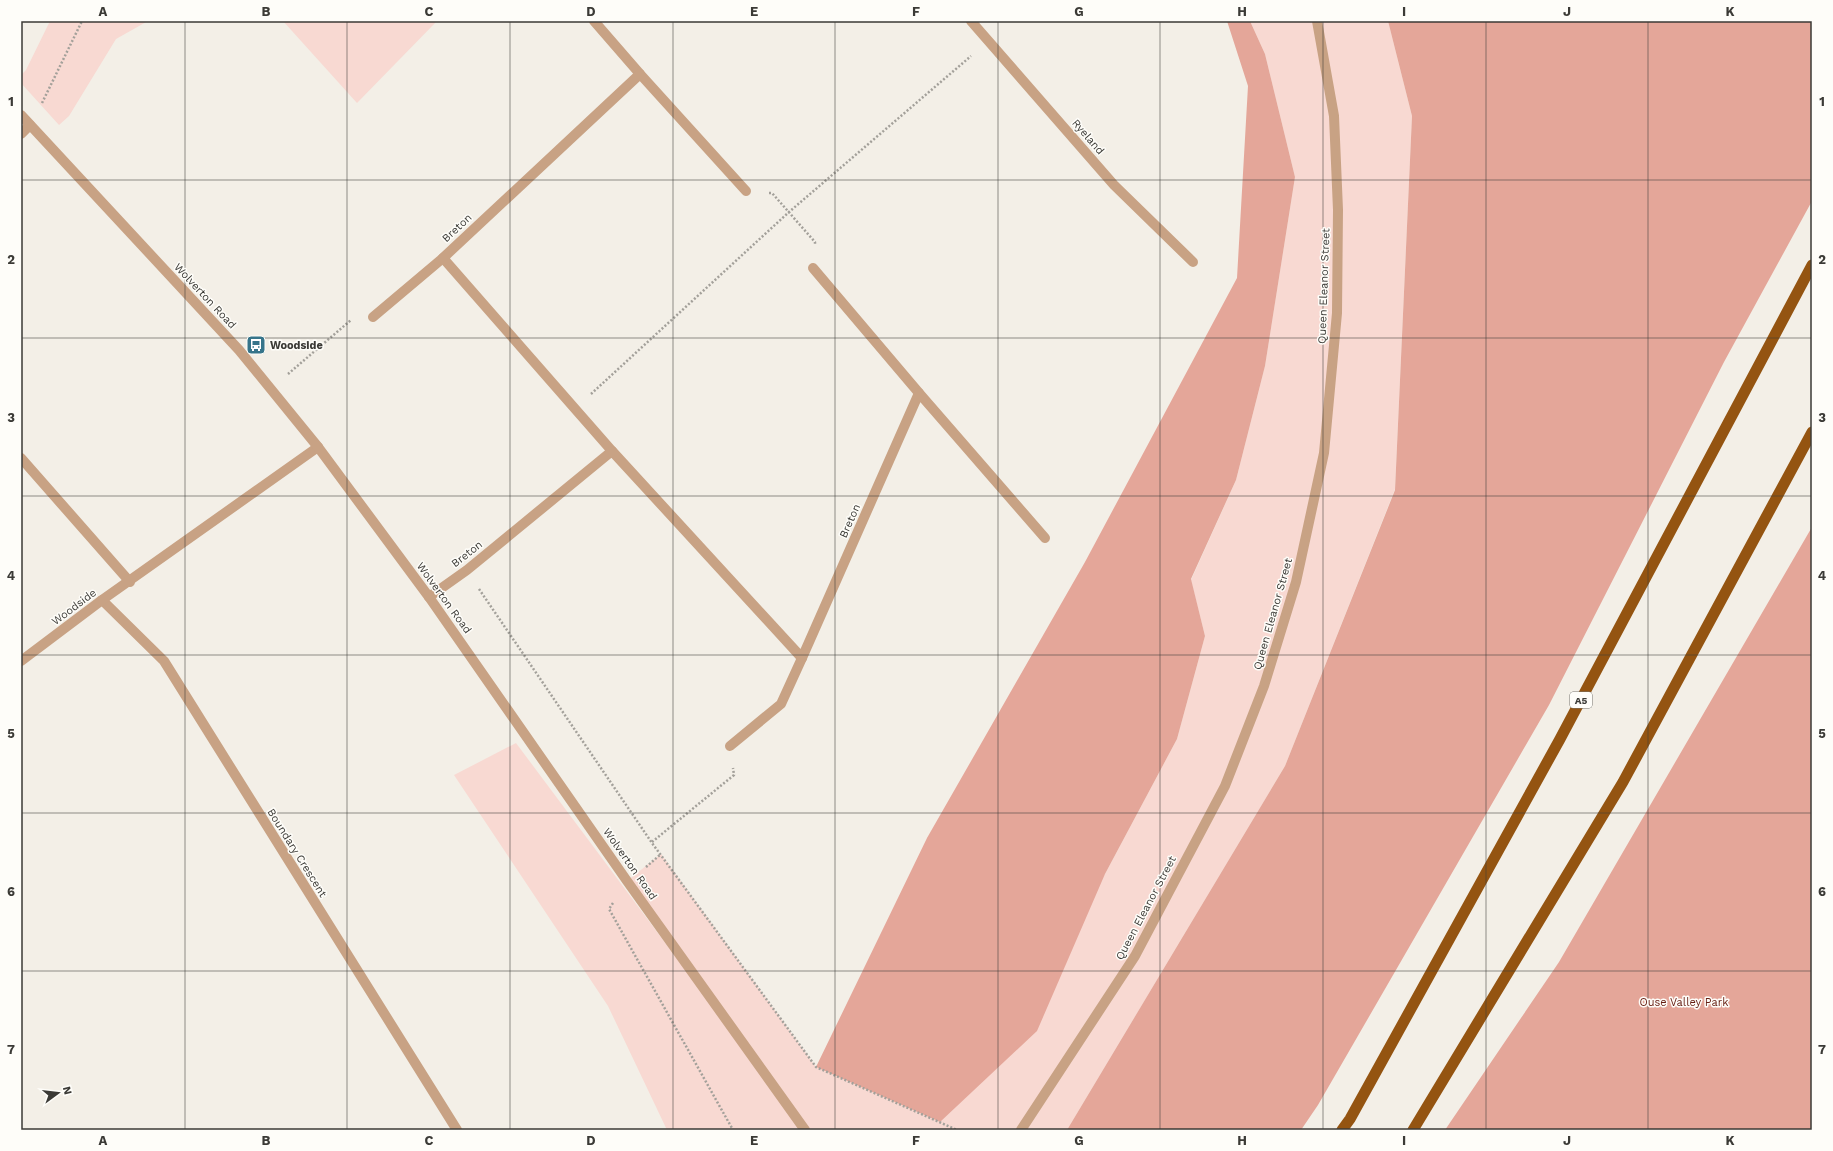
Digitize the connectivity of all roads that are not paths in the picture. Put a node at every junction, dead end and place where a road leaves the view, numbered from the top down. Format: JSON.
{"nodes":[{"id":1,"x":594,"y":21,"type":"edge"},
{"id":2,"x":971,"y":21,"type":"edge"},
{"id":3,"x":1317,"y":21,"type":"edge"},
{"id":4,"x":640,"y":74,"type":"junction"},
{"id":5,"x":21,"y":115,"type":"edge"},
{"id":6,"x":30,"y":125,"type":"junction"},
{"id":7,"x":21,"y":134,"type":"edge"},
{"id":8,"x":746,"y":191,"type":"road end"},
{"id":9,"x":443,"y":258,"type":"junction"},
{"id":10,"x":1193,"y":262,"type":"dead end"},
{"id":11,"x":1812,"y":265,"type":"edge"},
{"id":12,"x":813,"y":268,"type":"road end"},
{"id":13,"x":373,"y":317,"type":"road end"},
{"id":14,"x":919,"y":393,"type":"junction"},
{"id":15,"x":1812,"y":432,"type":"edge"},
{"id":16,"x":318,"y":447,"type":"junction"},
{"id":17,"x":612,"y":451,"type":"junction"},
{"id":18,"x":21,"y":458,"type":"edge"},
{"id":19,"x":1045,"y":538,"type":"dead end"},
{"id":20,"x":130,"y":582,"type":"junction"},
{"id":21,"x":429,"y":597,"type":"junction"},
{"id":22,"x":102,"y":600,"type":"junction"},
{"id":23,"x":802,"y":658,"type":"junction"},
{"id":24,"x":21,"y":661,"type":"edge"},
{"id":25,"x":730,"y":746,"type":"road end"},
{"id":26,"x":457,"y":1130,"type":"edge"},
{"id":27,"x":805,"y":1130,"type":"edge"},
{"id":28,"x":1021,"y":1130,"type":"edge"},
{"id":29,"x":1342,"y":1130,"type":"edge"},
{"id":30,"x":1413,"y":1130,"type":"edge"}],
"edges":[{"from":1,"to":4,"type":"street"},
{"from":2,"to":10,"type":"street","name":"Ryeland"},
{"from":3,"to":28,"type":"street","name":"Queen Eleanor Street"},
{"from":4,"to":8,"type":"street"},
{"from":4,"to":9,"type":"street","name":"Breton"},
{"from":5,"to":6,"type":"street","name":"Wolverton Road"},
{"from":6,"to":7,"type":"street"},
{"from":6,"to":16,"type":"street","name":"Wolverton Road"},
{"from":9,"to":13,"type":"street"},
{"from":9,"to":17,"type":"street","name":"Breton"},
{"from":11,"to":29,"type":"highway","number":"A5"},
{"from":12,"to":14,"type":"street"},
{"from":14,"to":19,"type":"street"},
{"from":14,"to":23,"type":"street","name":"Breton"},
{"from":15,"to":30,"type":"highway"},
{"from":16,"to":20,"type":"street","name":"Woodside"},
{"from":16,"to":21,"type":"street","name":"Wolverton Road"},
{"from":17,"to":21,"type":"street","name":"Breton"},
{"from":17,"to":23,"type":"street","name":"Breton"},
{"from":18,"to":20,"type":"street"},
{"from":20,"to":22,"type":"street","name":"Woodside"},
{"from":21,"to":27,"type":"street","name":"Wolverton Road"},
{"from":22,"to":24,"type":"street","name":"Woodside"},
{"from":22,"to":26,"type":"street","name":"Boundary Crescent"},
{"from":23,"to":25,"type":"street","name":"Breton"}]}
